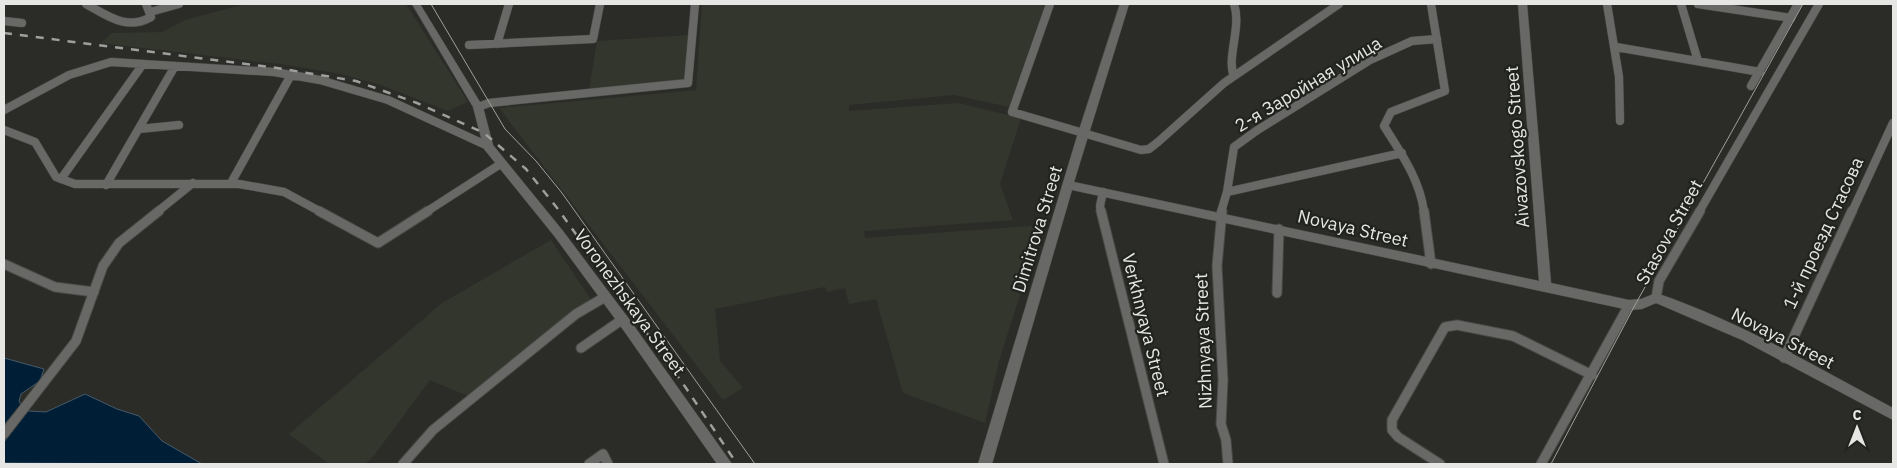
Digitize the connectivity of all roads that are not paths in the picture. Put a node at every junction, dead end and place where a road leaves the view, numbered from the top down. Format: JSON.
{"nodes":[{"id":1,"x":86,"y":4,"type":"edge"},
{"id":2,"x":146,"y":4,"type":"edge"},
{"id":3,"x":179,"y":4,"type":"edge"},
{"id":4,"x":416,"y":4,"type":"edge"},
{"id":5,"x":509,"y":4,"type":"edge"},
{"id":6,"x":600,"y":4,"type":"edge"},
{"id":7,"x":695,"y":4,"type":"edge"},
{"id":8,"x":1050,"y":4,"type":"edge"},
{"id":9,"x":1124,"y":4,"type":"edge"},
{"id":10,"x":1234,"y":4,"type":"edge"},
{"id":11,"x":1339,"y":4,"type":"edge"},
{"id":12,"x":1431,"y":4,"type":"edge"},
{"id":13,"x":1523,"y":4,"type":"edge"},
{"id":14,"x":1607,"y":4,"type":"edge"},
{"id":15,"x":1681,"y":4,"type":"edge"},
{"id":16,"x":1698,"y":4,"type":"edge"},
{"id":17,"x":1798,"y":4,"type":"edge"},
{"id":18,"x":1819,"y":4,"type":"edge"},
{"id":19,"x":150,"y":12,"type":"junction"},
{"id":20,"x":1791,"y":18,"type":"junction"},
{"id":21,"x":4,"y":21,"type":"edge"},
{"id":22,"x":22,"y":23,"type":"dead end"},
{"id":23,"x":125,"y":24,"type":"joint"},
{"id":24,"x":593,"y":39,"type":"joint"},
{"id":25,"x":1437,"y":39,"type":"junction"},
{"id":26,"x":497,"y":44,"type":"junction"},
{"id":27,"x":469,"y":45,"type":"dead end"},
{"id":28,"x":1616,"y":47,"type":"junction"},
{"id":29,"x":1698,"y":61,"type":"junction"},
{"id":30,"x":144,"y":64,"type":"junction"},
{"id":31,"x":175,"y":66,"type":"junction"},
{"id":32,"x":1760,"y":72,"type":"junction"},
{"id":33,"x":75,"y":74,"type":"joint"},
{"id":34,"x":292,"y":75,"type":"junction"},
{"id":35,"x":1234,"y":76,"type":"junction"},
{"id":36,"x":1751,"y":86,"type":"dead end"},
{"id":37,"x":478,"y":107,"type":"junction"},
{"id":38,"x":4,"y":110,"type":"edge"},
{"id":39,"x":1620,"y":121,"type":"dead end"},
{"id":40,"x":1893,"y":123,"type":"edge"},
{"id":41,"x":179,"y":125,"type":"dead end"},
{"id":42,"x":139,"y":129,"type":"junction"},
{"id":43,"x":4,"y":130,"type":"edge"},
{"id":44,"x":1083,"y":133,"type":"junction"},
{"id":45,"x":488,"y":146,"type":"junction"},
{"id":46,"x":1402,"y":153,"type":"junction"},
{"id":47,"x":502,"y":163,"type":"junction"},
{"id":48,"x":61,"y":179,"type":"junction"},
{"id":49,"x":193,"y":183,"type":"junction"},
{"id":50,"x":231,"y":183,"type":"junction"},
{"id":51,"x":106,"y":185,"type":"junction"},
{"id":52,"x":1069,"y":185,"type":"junction"},
{"id":53,"x":1103,"y":192,"type":"junction"},
{"id":54,"x":1227,"y":192,"type":"junction"},
{"id":55,"x":1220,"y":216,"type":"junction"},
{"id":56,"x":1279,"y":229,"type":"junction"},
{"id":57,"x":4,"y":264,"type":"edge"},
{"id":58,"x":1431,"y":264,"type":"junction"},
{"id":59,"x":1545,"y":288,"type":"junction"},
{"id":60,"x":94,"y":292,"type":"junction"},
{"id":61,"x":1277,"y":293,"type":"dead end"},
{"id":62,"x":605,"y":296,"type":"junction"},
{"id":63,"x":1656,"y":298,"type":"junction"},
{"id":64,"x":1629,"y":305,"type":"junction"},
{"id":65,"x":623,"y":319,"type":"junction"},
{"id":66,"x":581,"y":348,"type":"dead end"},
{"id":67,"x":1784,"y":358,"type":"junction"},
{"id":68,"x":1592,"y":375,"type":"junction"},
{"id":69,"x":1893,"y":414,"type":"edge"},
{"id":70,"x":4,"y":434,"type":"edge"},
{"id":71,"x":403,"y":464,"type":"edge"},
{"id":72,"x":589,"y":464,"type":"edge"},
{"id":73,"x":608,"y":464,"type":"edge"},
{"id":74,"x":725,"y":464,"type":"edge"},
{"id":75,"x":985,"y":464,"type":"edge"},
{"id":76,"x":1164,"y":464,"type":"edge"},
{"id":77,"x":1228,"y":464,"type":"edge"},
{"id":78,"x":1440,"y":464,"type":"edge"},
{"id":79,"x":1541,"y":464,"type":"edge"}],
"edges":[{"from":1,"to":23,"type":"street"},
{"from":2,"to":19,"type":"street"},
{"from":3,"to":19,"type":"street"},
{"from":4,"to":37,"type":"street","name":"Voronezhskaya Street"},
{"from":5,"to":26,"type":"street"},
{"from":6,"to":24,"type":"street"},
{"from":7,"to":37,"type":"street"},
{"from":8,"to":44,"type":"street"},
{"from":9,"to":44,"type":"street","name":"Dimitrova Street"},
{"from":10,"to":35,"type":"street"},
{"from":11,"to":35,"type":"street"},
{"from":12,"to":25,"type":"street"},
{"from":13,"to":59,"type":"street","name":"Aivazovskogo Street"},
{"from":14,"to":28,"type":"street"},
{"from":15,"to":29,"type":"street"},
{"from":16,"to":20,"type":"street"},
{"from":17,"to":20,"type":"street"},
{"from":18,"to":63,"type":"street","name":"Stasova Street"},
{"from":19,"to":23,"type":"street"},
{"from":20,"to":32,"type":"street"},
{"from":21,"to":22,"type":"street"},
{"from":24,"to":26,"type":"street"},
{"from":25,"to":46,"type":"street"},
{"from":25,"to":54,"type":"street","name":"2-я Заройная улица"},
{"from":26,"to":27,"type":"street"},
{"from":28,"to":29,"type":"street"},
{"from":28,"to":39,"type":"street"},
{"from":29,"to":32,"type":"street"},
{"from":30,"to":31,"type":"street"},
{"from":30,"to":33,"type":"street"},
{"from":30,"to":48,"type":"street"},
{"from":31,"to":34,"type":"street"},
{"from":31,"to":42,"type":"street"},
{"from":32,"to":36,"type":"street"},
{"from":33,"to":38,"type":"street"},
{"from":34,"to":45,"type":"street"},
{"from":34,"to":50,"type":"street"},
{"from":35,"to":44,"type":"street"},
{"from":37,"to":45,"type":"street","name":"Voronezhskaya Street"},
{"from":40,"to":67,"type":"street","name":"1-й проезд Стасова"},
{"from":41,"to":42,"type":"street"},
{"from":42,"to":51,"type":"street"},
{"from":43,"to":48,"type":"street"},
{"from":44,"to":52,"type":"street","name":"Dimitrova Street"},
{"from":45,"to":47,"type":"street","name":"Voronezhskaya Street"},
{"from":46,"to":54,"type":"street"},
{"from":46,"to":58,"type":"street"},
{"from":47,"to":50,"type":"street"},
{"from":47,"to":62,"type":"street","name":"Voronezhskaya Street"},
{"from":48,"to":51,"type":"street"},
{"from":49,"to":50,"type":"street"},
{"from":49,"to":51,"type":"street"},
{"from":49,"to":60,"type":"street"},
{"from":52,"to":53,"type":"street","name":"Novaya Street"},
{"from":52,"to":75,"type":"street","name":"Dimitrova Street"},
{"from":53,"to":55,"type":"street","name":"Novaya Street"},
{"from":53,"to":76,"type":"street","name":"Verkhnyaya Street"},
{"from":54,"to":55,"type":"street","name":"2-я Заройная улица"},
{"from":55,"to":56,"type":"street","name":"Novaya Street"},
{"from":55,"to":77,"type":"street","name":"Nizhnyaya Street"},
{"from":56,"to":58,"type":"street","name":"Novaya Street"},
{"from":56,"to":61,"type":"street"},
{"from":57,"to":60,"type":"street"},
{"from":58,"to":59,"type":"street","name":"Novaya Street"},
{"from":59,"to":64,"type":"street","name":"Novaya Street"},
{"from":60,"to":70,"type":"street"},
{"from":62,"to":65,"type":"street","name":"Voronezhskaya Street"},
{"from":62,"to":71,"type":"street"},
{"from":63,"to":64,"type":"street","name":"Stasova Street"},
{"from":63,"to":67,"type":"street","name":"Novaya Street"},
{"from":64,"to":68,"type":"street","name":"Stasova Street"},
{"from":65,"to":66,"type":"street"},
{"from":65,"to":74,"type":"street","name":"Voronezhskaya Street"},
{"from":67,"to":69,"type":"street","name":"Novaya Street"},
{"from":68,"to":78,"type":"street"},
{"from":68,"to":79,"type":"street","name":"Stasova Street"},
{"from":72,"to":73,"type":"street"}]}
